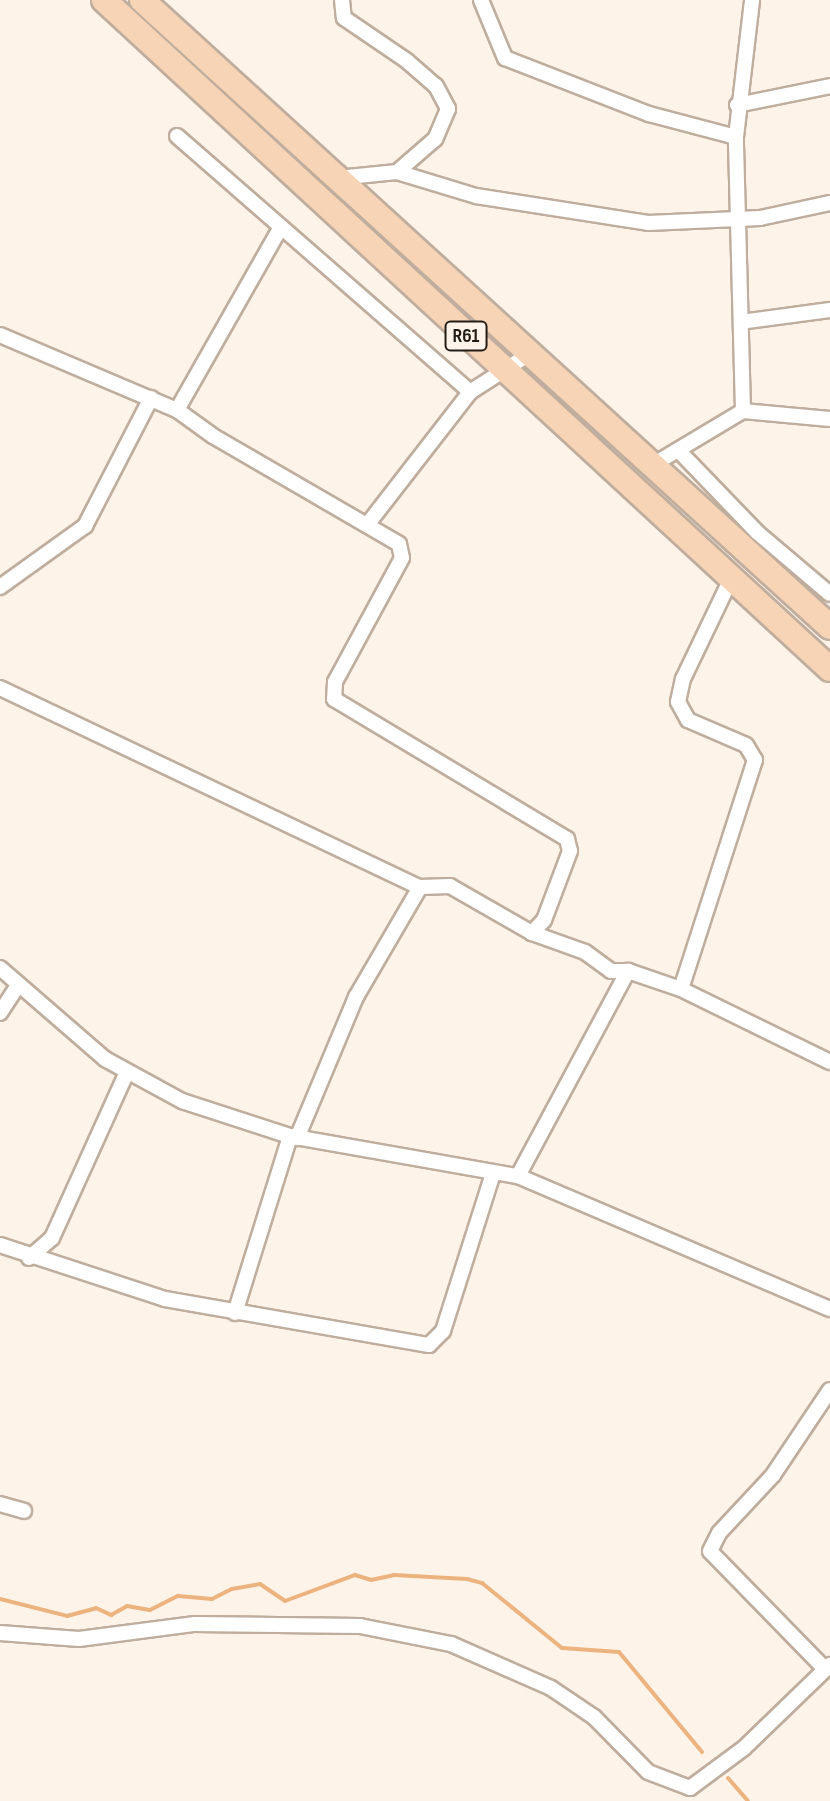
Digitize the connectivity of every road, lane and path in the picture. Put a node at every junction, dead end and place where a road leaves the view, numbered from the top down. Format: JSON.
{"nodes":[{"id":1,"x":104,"y":0,"type":"edge"},
{"id":2,"x":142,"y":0,"type":"edge"},
{"id":3,"x":342,"y":0,"type":"edge"},
{"id":4,"x":481,"y":0,"type":"edge"},
{"id":5,"x":751,"y":1,"type":"edge"},
{"id":6,"x":830,"y":86,"type":"edge"},
{"id":7,"x":737,"y":105,"type":"junction"},
{"id":8,"x":177,"y":136,"type":"dead end"},
{"id":9,"x":736,"y":137,"type":"junction"},
{"id":10,"x":397,"y":172,"type":"junction"},
{"id":11,"x":338,"y":178,"type":"junction"},
{"id":12,"x":830,"y":203,"type":"edge"},
{"id":13,"x":736,"y":220,"type":"junction"},
{"id":14,"x":281,"y":227,"type":"junction"},
{"id":15,"x":830,"y":310,"type":"edge"},
{"id":16,"x":741,"y":322,"type":"junction"},
{"id":17,"x":0,"y":335,"type":"edge"},
{"id":18,"x":531,"y":353,"type":"junction"},
{"id":19,"x":500,"y":370,"type":"junction"},
{"id":20,"x":470,"y":392,"type":"junction"},
{"id":21,"x":151,"y":398,"type":"junction"},
{"id":22,"x":177,"y":410,"type":"junction"},
{"id":23,"x":743,"y":411,"type":"junction"},
{"id":24,"x":830,"y":419,"type":"edge"},
{"id":25,"x":678,"y":450,"type":"junction"},
{"id":26,"x":651,"y":466,"type":"junction"},
{"id":27,"x":367,"y":525,"type":"junction"},
{"id":28,"x":730,"y":581,"type":"junction"},
{"id":29,"x":0,"y":587,"type":"edge"},
{"id":30,"x":830,"y":594,"type":"edge"},
{"id":31,"x":830,"y":627,"type":"edge"},
{"id":32,"x":830,"y":669,"type":"edge"},
{"id":33,"x":0,"y":688,"type":"edge"},
{"id":34,"x":420,"y":887,"type":"junction"},
{"id":35,"x":532,"y":933,"type":"junction"},
{"id":36,"x":0,"y":968,"type":"edge"},
{"id":37,"x":628,"y":971,"type":"junction"},
{"id":38,"x":18,"y":985,"type":"junction"},
{"id":39,"x":681,"y":989,"type":"junction"},
{"id":40,"x":0,"y":1013,"type":"edge"},
{"id":41,"x":830,"y":1062,"type":"edge"},
{"id":42,"x":127,"y":1072,"type":"junction"},
{"id":43,"x":294,"y":1137,"type":"junction"},
{"id":44,"x":493,"y":1173,"type":"junction"},
{"id":45,"x":518,"y":1176,"type":"junction"},
{"id":46,"x":0,"y":1245,"type":"edge"},
{"id":47,"x":29,"y":1258,"type":"junction"},
{"id":48,"x":830,"y":1309,"type":"edge"},
{"id":49,"x":235,"y":1313,"type":"junction"},
{"id":50,"x":830,"y":1390,"type":"edge"},
{"id":51,"x":0,"y":1504,"type":"edge"},
{"id":52,"x":24,"y":1511,"type":"dead end"},
{"id":53,"x":0,"y":1633,"type":"edge"},
{"id":54,"x":827,"y":1666,"type":"edge"}],
"edges":[{"from":1,"to":19,"type":"main road","number":"R61"},
{"from":2,"to":11,"type":"main road","number":"R61"},
{"from":3,"to":10,"type":"street"},
{"from":4,"to":9,"type":"street"},
{"from":5,"to":7,"type":"street"},
{"from":6,"to":7,"type":"street"},
{"from":7,"to":9,"type":"street"},
{"from":8,"to":14,"type":"street"},
{"from":9,"to":13,"type":"street"},
{"from":10,"to":11,"type":"street"},
{"from":10,"to":13,"type":"street"},
{"from":11,"to":18,"type":"main road","number":"R61"},
{"from":12,"to":13,"type":"street"},
{"from":13,"to":16,"type":"street"},
{"from":14,"to":20,"type":"street"},
{"from":14,"to":22,"type":"street"},
{"from":15,"to":16,"type":"street"},
{"from":16,"to":23,"type":"street"},
{"from":17,"to":21,"type":"street"},
{"from":18,"to":19,"type":"street"},
{"from":18,"to":26,"type":"main road","number":"R61"},
{"from":19,"to":20,"type":"street"},
{"from":19,"to":28,"type":"main road","number":"R61"},
{"from":20,"to":27,"type":"street"},
{"from":21,"to":22,"type":"street"},
{"from":21,"to":29,"type":"street"},
{"from":22,"to":27,"type":"street"},
{"from":23,"to":24,"type":"street"},
{"from":23,"to":25,"type":"street"},
{"from":25,"to":26,"type":"street"},
{"from":25,"to":30,"type":"street"},
{"from":26,"to":31,"type":"main road","number":"R61"},
{"from":27,"to":35,"type":"street"},
{"from":28,"to":32,"type":"main road","number":"R61"},
{"from":28,"to":39,"type":"street"},
{"from":33,"to":34,"type":"street"},
{"from":34,"to":35,"type":"street"},
{"from":34,"to":43,"type":"street"},
{"from":35,"to":37,"type":"street"},
{"from":36,"to":38,"type":"street"},
{"from":37,"to":39,"type":"street"},
{"from":37,"to":45,"type":"street"},
{"from":38,"to":40,"type":"street"},
{"from":38,"to":42,"type":"street"},
{"from":39,"to":41,"type":"street"},
{"from":42,"to":43,"type":"street"},
{"from":42,"to":47,"type":"street"},
{"from":43,"to":44,"type":"street"},
{"from":43,"to":49,"type":"street"},
{"from":44,"to":45,"type":"street"},
{"from":44,"to":49,"type":"street"},
{"from":45,"to":48,"type":"street"},
{"from":46,"to":47,"type":"street"},
{"from":47,"to":49,"type":"street"},
{"from":50,"to":54,"type":"street"},
{"from":51,"to":52,"type":"street"},
{"from":53,"to":54,"type":"street"}]}
